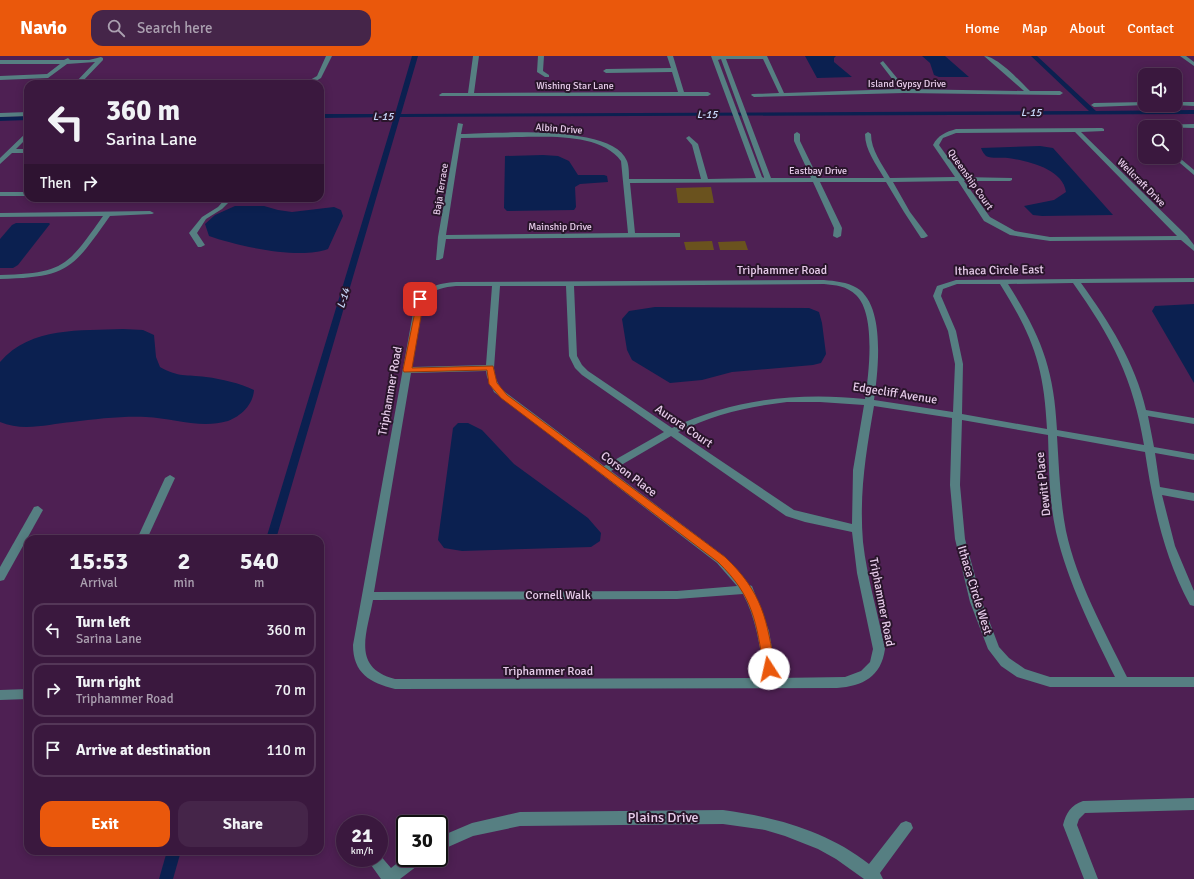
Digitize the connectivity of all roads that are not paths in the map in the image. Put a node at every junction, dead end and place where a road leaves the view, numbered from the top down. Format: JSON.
{"nodes":[{"id":1,"x":329,"y":56,"type":"edge"},
{"id":2,"x":476,"y":56,"type":"edge"},
{"id":3,"x":541,"y":56,"type":"edge"},
{"id":4,"x":670,"y":56,"type":"edge"},
{"id":5,"x":987,"y":56,"type":"edge"},
{"id":6,"x":1183,"y":56,"type":"edge"},
{"id":7,"x":715,"y":57,"type":"edge"},
{"id":8,"x":722,"y":57,"type":"edge"},
{"id":9,"x":764,"y":57,"type":"edge"},
{"id":10,"x":102,"y":58,"type":"edge"},
{"id":11,"x":69,"y":59,"type":"edge"},
{"id":12,"x":0,"y":61,"type":"edge"},
{"id":13,"x":883,"y":63,"type":"dead end"},
{"id":14,"x":1194,"y":64,"type":"edge"},
{"id":15,"x":674,"y":70,"type":"junction"},
{"id":16,"x":606,"y":71,"type":"dead end"},
{"id":17,"x":547,"y":76,"type":"dead end"},
{"id":18,"x":0,"y":78,"type":"edge"},
{"id":19,"x":81,"y":80,"type":"edge"},
{"id":20,"x":314,"y":80,"type":"edge"},
{"id":21,"x":904,"y":91,"type":"junction"},
{"id":22,"x":1029,"y":93,"type":"junction"},
{"id":23,"x":1060,"y":93,"type":"dead end"},
{"id":24,"x":471,"y":94,"type":"junction"},
{"id":25,"x":681,"y":94,"type":"junction"},
{"id":26,"x":708,"y":94,"type":"dead end"},
{"id":27,"x":782,"y":94,"type":"junction"},
{"id":28,"x":442,"y":95,"type":"dead end"},
{"id":29,"x":754,"y":95,"type":"dead end"},
{"id":30,"x":1138,"y":104,"type":"edge"},
{"id":31,"x":1182,"y":104,"type":"edge"},
{"id":32,"x":1194,"y":104,"type":"edge"},
{"id":33,"x":1094,"y":105,"type":"dead end"},
{"id":34,"x":24,"y":114,"type":"edge"},
{"id":35,"x":0,"y":115,"type":"edge"},
{"id":36,"x":460,"y":124,"type":"dead end"},
{"id":37,"x":1182,"y":126,"type":"edge"},
{"id":38,"x":1194,"y":126,"type":"edge"},
{"id":39,"x":1076,"y":130,"type":"junction"},
{"id":40,"x":1102,"y":130,"type":"dead end"},
{"id":41,"x":797,"y":134,"type":"dead end"},
{"id":42,"x":868,"y":134,"type":"dead end"},
{"id":43,"x":458,"y":136,"type":"junction"},
{"id":44,"x":24,"y":137,"type":"edge"},
{"id":45,"x":689,"y":138,"type":"dead end"},
{"id":46,"x":10,"y":151,"type":"junction"},
{"id":47,"x":24,"y":151,"type":"edge"},
{"id":48,"x":0,"y":162,"type":"edge"},
{"id":49,"x":1182,"y":162,"type":"edge"},
{"id":50,"x":1194,"y":173,"type":"edge"},
{"id":51,"x":960,"y":179,"type":"junction"},
{"id":52,"x":1010,"y":179,"type":"dead end"},
{"id":53,"x":705,"y":180,"type":"junction"},
{"id":54,"x":765,"y":180,"type":"junction"},
{"id":55,"x":816,"y":180,"type":"junction"},
{"id":56,"x":888,"y":180,"type":"junction"},
{"id":57,"x":627,"y":181,"type":"junction"},
{"id":58,"x":0,"y":194,"type":"edge"},
{"id":59,"x":24,"y":194,"type":"edge"},
{"id":60,"x":226,"y":202,"type":"edge"},
{"id":61,"x":150,"y":213,"type":"dead end"},
{"id":62,"x":108,"y":214,"type":"junction"},
{"id":63,"x":1,"y":217,"type":"edge"},
{"id":64,"x":677,"y":235,"type":"dead end"},
{"id":65,"x":632,"y":236,"type":"junction"},
{"id":66,"x":837,"y":236,"type":"dead end"},
{"id":67,"x":924,"y":236,"type":"dead end"},
{"id":68,"x":442,"y":237,"type":"junction"},
{"id":69,"x":1184,"y":238,"type":"junction"},
{"id":70,"x":201,"y":245,"type":"dead end"},
{"id":71,"x":1194,"y":249,"type":"edge"},
{"id":72,"x":439,"y":258,"type":"dead end"},
{"id":73,"x":0,"y":277,"type":"edge"},
{"id":74,"x":1194,"y":280,"type":"edge"},
{"id":75,"x":1002,"y":281,"type":"junction"},
{"id":76,"x":1075,"y":281,"type":"junction"},
{"id":77,"x":496,"y":284,"type":"junction"},
{"id":78,"x":570,"y":284,"type":"junction"},
{"id":79,"x":490,"y":368,"type":"junction"},
{"id":80,"x":407,"y":370,"type":"junction"},
{"id":81,"x":868,"y":401,"type":"junction"},
{"id":82,"x":1142,"y":412,"type":"junction"},
{"id":83,"x":958,"y":416,"type":"junction"},
{"id":84,"x":1194,"y":421,"type":"edge"},
{"id":85,"x":671,"y":432,"type":"junction"},
{"id":86,"x":1051,"y":433,"type":"junction"},
{"id":87,"x":1149,"y":450,"type":"junction"},
{"id":88,"x":1194,"y":457,"type":"edge"},
{"id":89,"x":604,"y":471,"type":"junction"},
{"id":90,"x":170,"y":478,"type":"dead end"},
{"id":91,"x":1156,"y":490,"type":"junction"},
{"id":92,"x":1194,"y":497,"type":"edge"},
{"id":93,"x":38,"y":510,"type":"dead end"},
{"id":94,"x":857,"y":529,"type":"junction"},
{"id":95,"x":144,"y":535,"type":"edge"},
{"id":96,"x":0,"y":577,"type":"edge"},
{"id":97,"x":748,"y":589,"type":"junction"},
{"id":98,"x":368,"y":596,"type":"junction"},
{"id":99,"x":1194,"y":602,"type":"edge"},
{"id":100,"x":1194,"y":682,"type":"edge"},
{"id":101,"x":1124,"y":683,"type":"junction"},
{"id":102,"x":772,"y":684,"type":"junction"},
{"id":103,"x":24,"y":694,"type":"edge"},
{"id":104,"x":0,"y":695,"type":"edge"},
{"id":105,"x":1193,"y":806,"type":"edge"},
{"id":106,"x":906,"y":828,"type":"dead end"},
{"id":107,"x":448,"y":840,"type":"edge"},
{"id":108,"x":380,"y":867,"type":"edge"},
{"id":109,"x":404,"y":867,"type":"edge"},
{"id":110,"x":873,"y":876,"type":"edge"},
{"id":111,"x":389,"y":878,"type":"edge"},
{"id":112,"x":1091,"y":879,"type":"edge"}],
"edges":[{"from":1,"to":20,"type":"street"},
{"from":2,"to":24,"type":"street"},
{"from":3,"to":17,"type":"street"},
{"from":4,"to":15,"type":"street"},
{"from":5,"to":22,"type":"street"},
{"from":6,"to":14,"type":"street"},
{"from":7,"to":8,"type":"street"},
{"from":7,"to":54,"type":"street"},
{"from":8,"to":9,"type":"street"},
{"from":8,"to":54,"type":"street"},
{"from":9,"to":27,"type":"street"},
{"from":10,"to":11,"type":"street"},
{"from":10,"to":19,"type":"street"},
{"from":11,"to":12,"type":"street"},
{"from":11,"to":18,"type":"street"},
{"from":13,"to":21,"type":"street"},
{"from":15,"to":16,"type":"street"},
{"from":15,"to":25,"type":"street"},
{"from":21,"to":22,"type":"street","name":"Island Gypsy Drive"},
{"from":21,"to":27,"type":"street","name":"Island Gypsy Drive"},
{"from":22,"to":23,"type":"street","name":"Island Gypsy Drive"},
{"from":24,"to":25,"type":"street","name":"Wishing Star Lane"},
{"from":24,"to":28,"type":"street","name":"Wishing Star Lane"},
{"from":25,"to":26,"type":"street","name":"Wishing Star Lane"},
{"from":27,"to":29,"type":"street","name":"Island Gypsy Drive"},
{"from":30,"to":33,"type":"street"},
{"from":31,"to":32,"type":"street"},
{"from":34,"to":35,"type":"street"},
{"from":36,"to":43,"type":"street","name":"Baja Terrace"},
{"from":37,"to":38,"type":"street"},
{"from":39,"to":40,"type":"street","name":"Queenship Court"},
{"from":39,"to":51,"type":"street","name":"Queenship Court"},
{"from":39,"to":69,"type":"street","name":"Wellcraft Drive"},
{"from":41,"to":55,"type":"street"},
{"from":42,"to":56,"type":"street"},
{"from":43,"to":57,"type":"street","name":"Albin Drive"},
{"from":43,"to":68,"type":"street","name":"Baja Terrace"},
{"from":44,"to":46,"type":"street"},
{"from":45,"to":53,"type":"street"},
{"from":46,"to":47,"type":"street"},
{"from":46,"to":48,"type":"street"},
{"from":49,"to":50,"type":"street"},
{"from":51,"to":52,"type":"street","name":"Eastbay Drive"},
{"from":51,"to":56,"type":"street","name":"Eastbay Drive"},
{"from":51,"to":69,"type":"street","name":"Queenship Court"},
{"from":53,"to":54,"type":"street","name":"Eastbay Drive"},
{"from":53,"to":57,"type":"street","name":"Eastbay Drive"},
{"from":54,"to":55,"type":"street","name":"Eastbay Drive"},
{"from":55,"to":56,"type":"street","name":"Eastbay Drive"},
{"from":55,"to":66,"type":"street"},
{"from":56,"to":67,"type":"street"},
{"from":57,"to":65,"type":"street","name":"Albin Drive"},
{"from":58,"to":59,"type":"street"},
{"from":60,"to":70,"type":"street"},
{"from":61,"to":62,"type":"street"},
{"from":62,"to":63,"type":"street"},
{"from":62,"to":73,"type":"street"},
{"from":64,"to":65,"type":"street","name":"Mainship Drive"},
{"from":65,"to":68,"type":"street","name":"Mainship Drive"},
{"from":68,"to":72,"type":"street","name":"Baja Terrace"},
{"from":69,"to":71,"type":"street","name":"Wellcraft Drive"},
{"from":74,"to":76,"type":"street","name":"Ithaca Circle East"},
{"from":75,"to":76,"type":"street","name":"Ithaca Circle East"},
{"from":75,"to":83,"type":"street","name":"Ithaca Circle East"},
{"from":75,"to":86,"type":"street","name":"Dewitt Place"},
{"from":76,"to":82,"type":"street"},
{"from":77,"to":78,"type":"street","name":"Triphammer Road"},
{"from":77,"to":79,"type":"street","name":"Corson Place"},
{"from":77,"to":80,"type":"street","name":"Triphammer Road"},
{"from":78,"to":81,"type":"street","name":"Triphammer Road"},
{"from":78,"to":85,"type":"street","name":"Aurora Court"},
{"from":79,"to":80,"type":"street"},
{"from":79,"to":89,"type":"street","name":"Corson Place"},
{"from":80,"to":98,"type":"street","name":"Triphammer Road"},
{"from":81,"to":83,"type":"street","name":"Edgecliff Avenue"},
{"from":81,"to":85,"type":"street","name":"Edgecliff Avenue"},
{"from":81,"to":94,"type":"street","name":"Triphammer Road"},
{"from":82,"to":84,"type":"street"},
{"from":82,"to":87,"type":"street"},
{"from":83,"to":86,"type":"street","name":"Edgecliff Avenue"},
{"from":83,"to":101,"type":"street","name":"Ithaca Circle West"},
{"from":85,"to":89,"type":"street","name":"Edgecliff Avenue"},
{"from":85,"to":94,"type":"street","name":"Aurora Court"},
{"from":86,"to":87,"type":"street","name":"Edgecliff Avenue"},
{"from":86,"to":101,"type":"street","name":"Dewitt Place"},
{"from":87,"to":88,"type":"street","name":"Edgecliff Avenue"},
{"from":87,"to":91,"type":"street"},
{"from":89,"to":97,"type":"street","name":"Corson Place"},
{"from":90,"to":95,"type":"street"},
{"from":91,"to":92,"type":"street"},
{"from":91,"to":99,"type":"street"},
{"from":93,"to":96,"type":"street"},
{"from":94,"to":102,"type":"street","name":"Triphammer Road"},
{"from":97,"to":98,"type":"street","name":"Cornell Walk"},
{"from":97,"to":102,"type":"street","name":"Corson Place"},
{"from":98,"to":102,"type":"street","name":"Triphammer Road"},
{"from":100,"to":101,"type":"street","name":"Ithaca Circle West"},
{"from":103,"to":104,"type":"street"},
{"from":105,"to":112,"type":"street"},
{"from":106,"to":110,"type":"street"},
{"from":107,"to":110,"type":"street","name":"Plains Drive"},
{"from":108,"to":111,"type":"street"},
{"from":109,"to":111,"type":"street"}]}
